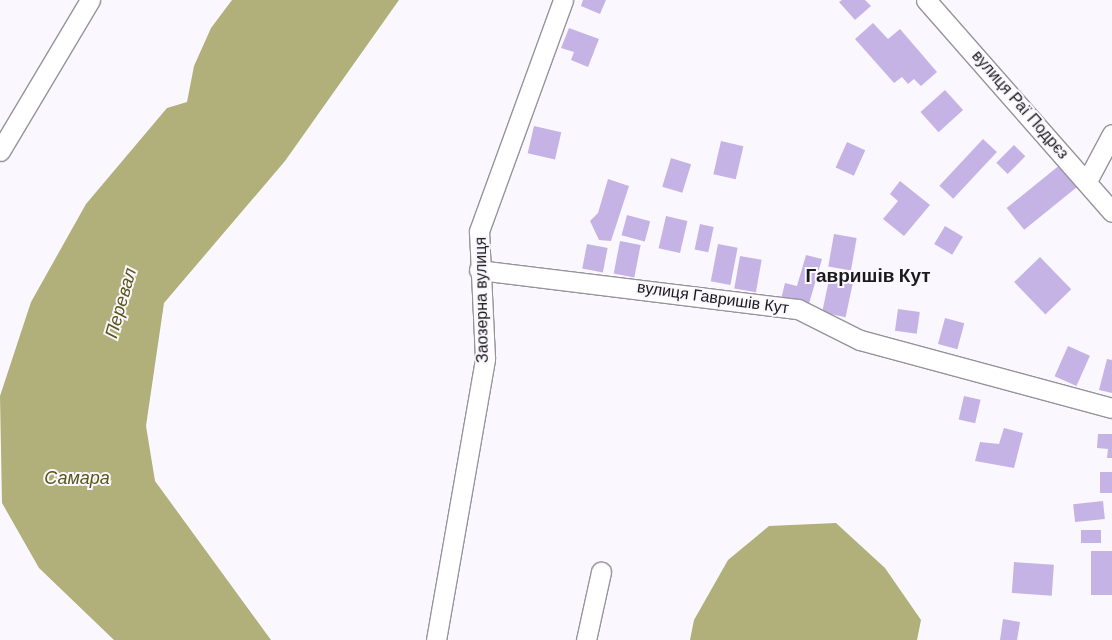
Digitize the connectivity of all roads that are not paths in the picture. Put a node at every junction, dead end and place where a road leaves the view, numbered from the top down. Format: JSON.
{"nodes":[{"id":1,"x":90,"y":0,"type":"edge"},
{"id":2,"x":563,"y":0,"type":"edge"},
{"id":3,"x":926,"y":0,"type":"edge"},
{"id":4,"x":1112,"y":134,"type":"edge"},
{"id":5,"x":0,"y":150,"type":"edge"},
{"id":6,"x":1086,"y":181,"type":"junction"},
{"id":7,"x":1112,"y":212,"type":"edge"},
{"id":8,"x":479,"y":270,"type":"junction"},
{"id":9,"x":1112,"y":408,"type":"edge"},
{"id":10,"x":601,"y":572,"type":"dead end"},
{"id":11,"x":436,"y":640,"type":"edge"},
{"id":12,"x":586,"y":640,"type":"edge"}],
"edges":[{"from":1,"to":5,"type":"street"},
{"from":2,"to":8,"type":"street","name":"Заозерна вулиця"},
{"from":3,"to":6,"type":"street","name":"вулиця Раї Подрєз"},
{"from":4,"to":6,"type":"street"},
{"from":6,"to":7,"type":"street","name":"вулиця Раї Подрєз"},
{"from":8,"to":9,"type":"street","name":"вулиця Гавришів Кут"},
{"from":8,"to":11,"type":"street","name":"Заозерна вулиця"},
{"from":10,"to":12,"type":"street"}]}
